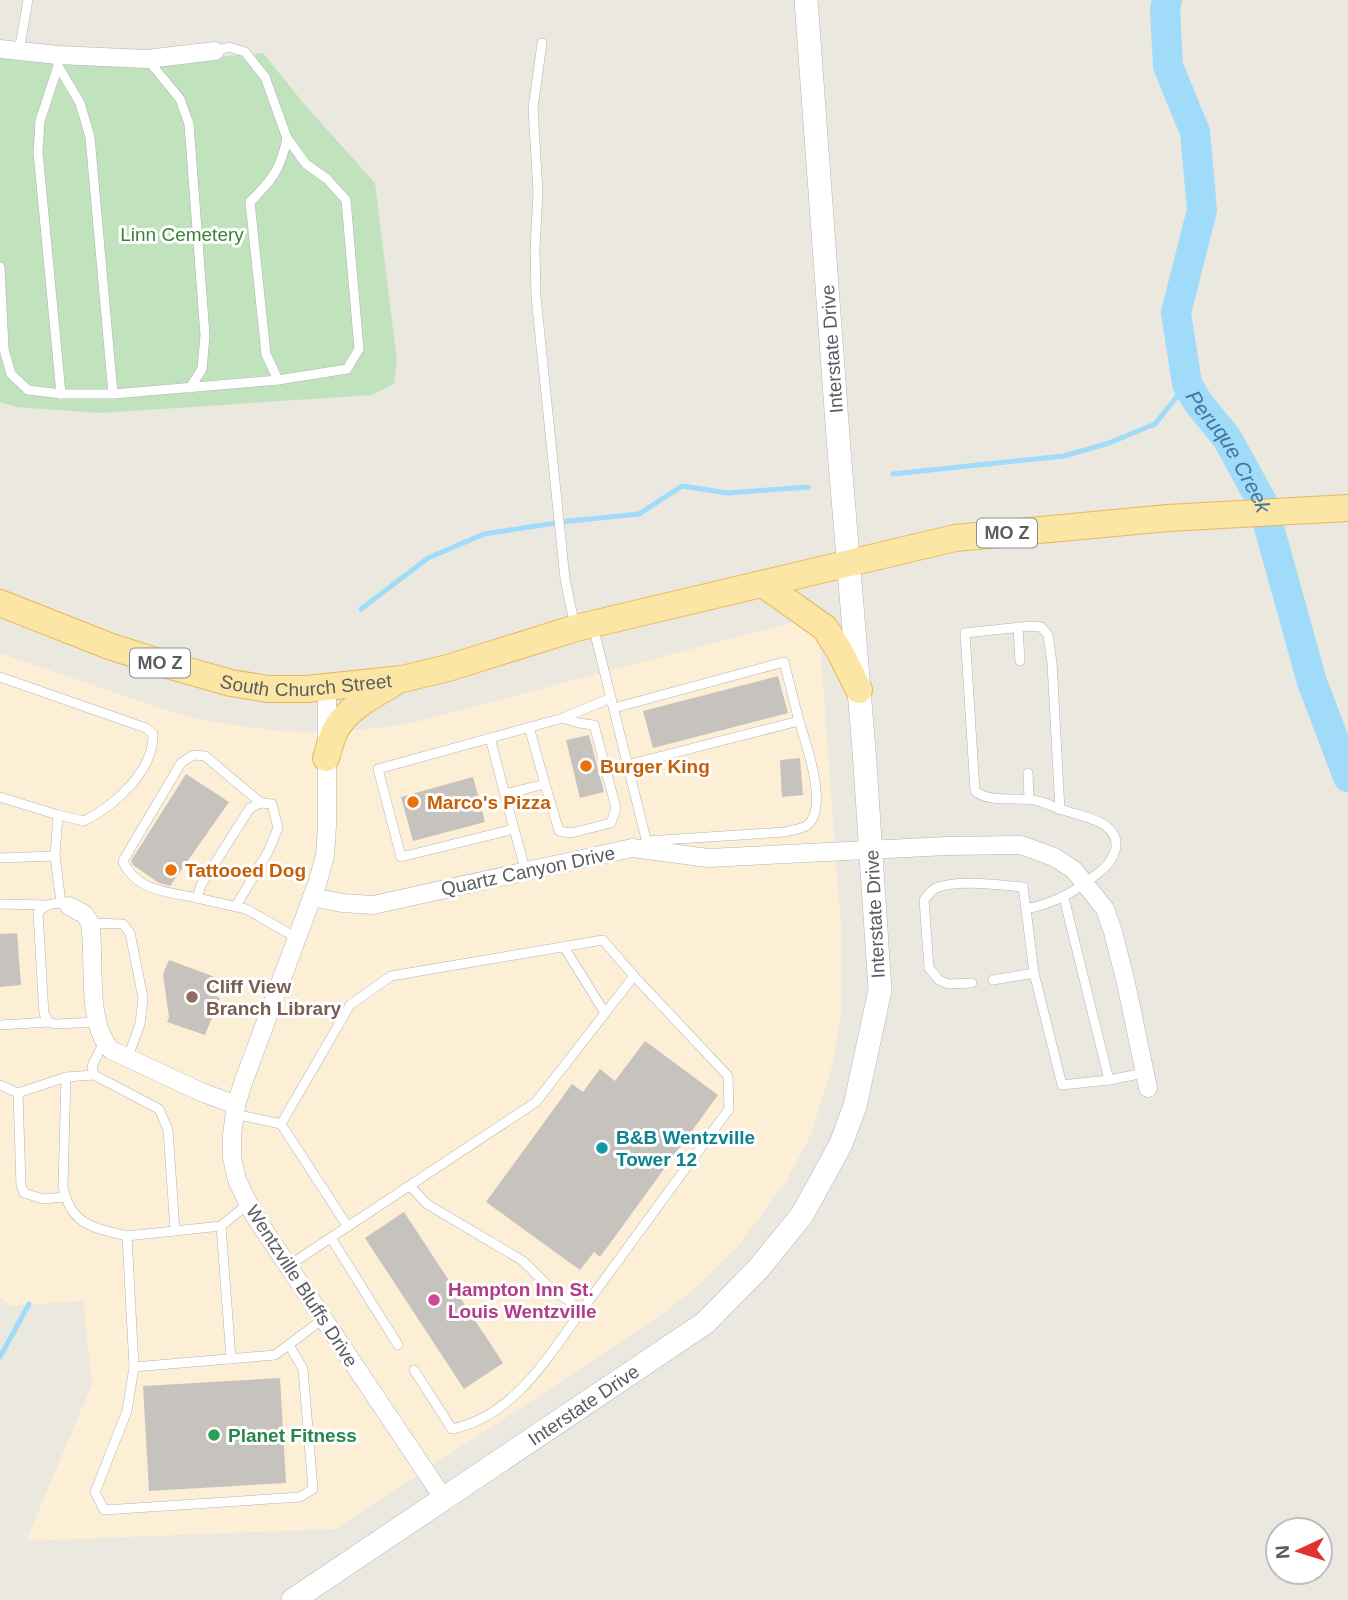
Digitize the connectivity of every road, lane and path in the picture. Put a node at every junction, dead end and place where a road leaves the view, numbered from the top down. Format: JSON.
{"nodes":[{"id":1,"x":28,"y":0,"type":"edge"},
{"id":2,"x":806,"y":0,"type":"edge"},
{"id":3,"x":542,"y":43,"type":"dead end"},
{"id":4,"x":0,"y":49,"type":"edge"},
{"id":5,"x":19,"y":51,"type":"junction"},
{"id":6,"x":215,"y":51,"type":"joint"},
{"id":7,"x":147,"y":59,"type":"junction"},
{"id":8,"x":58,"y":61,"type":"junction"},
{"id":9,"x":287,"y":138,"type":"junction"},
{"id":10,"x":0,"y":267,"type":"edge"},
{"id":11,"x":278,"y":380,"type":"junction"},
{"id":12,"x":190,"y":388,"type":"junction"},
{"id":13,"x":61,"y":394,"type":"junction"},
{"id":14,"x":113,"y":394,"type":"junction"},
{"id":15,"x":1348,"y":508,"type":"edge"},
{"id":16,"x":849,"y":563,"type":"junction"},
{"id":17,"x":763,"y":584,"type":"junction"},
{"id":18,"x":0,"y":603,"type":"edge"},
{"id":19,"x":584,"y":626,"type":"junction"},
{"id":20,"x":1018,"y":627,"type":"junction"},
{"id":21,"x":1020,"y":661,"type":"dead end"},
{"id":22,"x":0,"y":677,"type":"edge"},
{"id":23,"x":402,"y":678,"type":"junction"},
{"id":24,"x":327,"y":687,"type":"junction"},
{"id":25,"x":859,"y":690,"type":"junction"},
{"id":26,"x":611,"y":698,"type":"junction"},
{"id":27,"x":614,"y":708,"type":"junction"},
{"id":28,"x":563,"y":718,"type":"junction"},
{"id":29,"x":799,"y":721,"type":"junction"},
{"id":30,"x":529,"y":727,"type":"junction"},
{"id":31,"x":490,"y":738,"type":"junction"},
{"id":32,"x":326,"y":758,"type":"junction"},
{"id":33,"x":628,"y":765,"type":"junction"},
{"id":34,"x":1028,"y":773,"type":"dead end"},
{"id":35,"x":545,"y":784,"type":"junction"},
{"id":36,"x":505,"y":794,"type":"junction"},
{"id":37,"x":0,"y":797,"type":"edge"},
{"id":38,"x":1029,"y":799,"type":"junction"},
{"id":39,"x":261,"y":803,"type":"junction"},
{"id":40,"x":1060,"y":810,"type":"junction"},
{"id":41,"x":58,"y":815,"type":"junction"},
{"id":42,"x":514,"y":829,"type":"junction"},
{"id":43,"x":648,"y":846,"type":"junction"},
{"id":44,"x":872,"y":850,"type":"junction"},
{"id":45,"x":55,"y":856,"type":"junction"},
{"id":46,"x":0,"y":858,"type":"edge"},
{"id":47,"x":526,"y":872,"type":"junction"},
{"id":48,"x":1086,"y":883,"type":"junction"},
{"id":49,"x":312,"y":897,"type":"junction"},
{"id":50,"x":197,"y":898,"type":"junction"},
{"id":51,"x":1064,"y":898,"type":"junction"},
{"id":52,"x":0,"y":904,"type":"edge"},
{"id":53,"x":65,"y":904,"type":"junction"},
{"id":54,"x":47,"y":905,"type":"junction"},
{"id":55,"x":236,"y":906,"type":"junction"},
{"id":56,"x":1026,"y":909,"type":"junction"},
{"id":57,"x":90,"y":923,"type":"junction"},
{"id":58,"x":297,"y":938,"type":"junction"},
{"id":59,"x":564,"y":947,"type":"junction"},
{"id":60,"x":1034,"y":973,"type":"junction"},
{"id":61,"x":634,"y":976,"type":"junction"},
{"id":62,"x":993,"y":980,"type":"dead end"},
{"id":63,"x":972,"y":983,"type":"dead end"},
{"id":64,"x":605,"y":1013,"type":"junction"},
{"id":65,"x":49,"y":1022,"type":"junction"},
{"id":66,"x":98,"y":1022,"type":"junction"},
{"id":67,"x":0,"y":1025,"type":"edge"},
{"id":68,"x":104,"y":1042,"type":"junction"},
{"id":69,"x":128,"y":1057,"type":"junction"},
{"id":70,"x":94,"y":1076,"type":"junction"},
{"id":71,"x":66,"y":1077,"type":"junction"},
{"id":72,"x":1109,"y":1080,"type":"junction"},
{"id":73,"x":1146,"y":1081,"type":"joint"},
{"id":74,"x":0,"y":1085,"type":"edge"},
{"id":75,"x":19,"y":1093,"type":"junction"},
{"id":76,"x":236,"y":1110,"type":"junction"},
{"id":77,"x":281,"y":1124,"type":"junction"},
{"id":78,"x":410,"y":1186,"type":"junction"},
{"id":79,"x":65,"y":1197,"type":"junction"},
{"id":80,"x":248,"y":1205,"type":"junction"},
{"id":81,"x":221,"y":1226,"type":"junction"},
{"id":82,"x":348,"y":1227,"type":"junction"},
{"id":83,"x":175,"y":1231,"type":"junction"},
{"id":84,"x":127,"y":1236,"type":"junction"},
{"id":85,"x":331,"y":1238,"type":"junction"},
{"id":86,"x":288,"y":1266,"type":"junction"},
{"id":87,"x":582,"y":1310,"type":"junction"},
{"id":88,"x":323,"y":1319,"type":"junction"},
{"id":89,"x":289,"y":1345,"type":"junction"},
{"id":90,"x":398,"y":1345,"type":"dead end"},
{"id":91,"x":231,"y":1359,"type":"junction"},
{"id":92,"x":135,"y":1367,"type":"junction"},
{"id":93,"x":414,"y":1370,"type":"dead end"},
{"id":94,"x":444,"y":1499,"type":"junction"},
{"id":95,"x":293,"y":1600,"type":"edge"}],
"edges":[{"from":1,"to":5,"type":"lane"},
{"from":2,"to":16,"type":"main road","name":"Interstate Drive"},
{"from":3,"to":19,"type":"lane"},
{"from":4,"to":5,"type":"street"},
{"from":5,"to":8,"type":"street"},
{"from":6,"to":7,"type":"street"},
{"from":6,"to":9,"type":"lane"},
{"from":7,"to":8,"type":"street"},
{"from":7,"to":12,"type":"lane"},
{"from":8,"to":13,"type":"lane"},
{"from":8,"to":14,"type":"lane"},
{"from":9,"to":11,"type":"lane"},
{"from":9,"to":11,"type":"lane"},
{"from":10,"to":13,"type":"lane"},
{"from":11,"to":12,"type":"lane"},
{"from":12,"to":14,"type":"lane"},
{"from":13,"to":14,"type":"lane"},
{"from":15,"to":16,"type":"main road","number":"MO Z"},
{"from":16,"to":17,"type":"main road","number":"MO Z"},
{"from":16,"to":25,"type":"main road","name":"Interstate Drive"},
{"from":17,"to":19,"type":"main road","number":"MO Z"},
{"from":17,"to":25,"type":"main road"},
{"from":18,"to":24,"type":"main road","name":"South Church Street","number":"MO Z"},
{"from":19,"to":23,"type":"main road","name":"South Church Street","number":"MO Z"},
{"from":19,"to":26,"type":"lane"},
{"from":20,"to":21,"type":"lane"},
{"from":20,"to":38,"type":"lane"},
{"from":20,"to":40,"type":"lane"},
{"from":22,"to":41,"type":"lane"},
{"from":23,"to":24,"type":"main road","name":"South Church Street","number":"MO Z"},
{"from":23,"to":32,"type":"main road"},
{"from":24,"to":32,"type":"street","name":"Wentzville Bluffs Drive"},
{"from":25,"to":44,"type":"main road","name":"Interstate Drive"},
{"from":26,"to":27,"type":"lane"},
{"from":26,"to":28,"type":"lane"},
{"from":27,"to":29,"type":"lane"},
{"from":27,"to":33,"type":"lane"},
{"from":28,"to":30,"type":"lane"},
{"from":28,"to":35,"type":"lane"},
{"from":29,"to":33,"type":"lane"},
{"from":29,"to":43,"type":"lane"},
{"from":30,"to":31,"type":"lane"},
{"from":30,"to":35,"type":"lane"},
{"from":31,"to":36,"type":"lane"},
{"from":31,"to":42,"type":"lane"},
{"from":32,"to":49,"type":"street","name":"Wentzville Bluffs Drive"},
{"from":33,"to":43,"type":"lane"},
{"from":34,"to":38,"type":"lane"},
{"from":35,"to":36,"type":"lane"},
{"from":36,"to":42,"type":"lane"},
{"from":37,"to":41,"type":"lane"},
{"from":38,"to":40,"type":"lane"},
{"from":39,"to":50,"type":"lane"},
{"from":39,"to":50,"type":"lane"},
{"from":39,"to":55,"type":"lane"},
{"from":40,"to":48,"type":"lane"},
{"from":41,"to":45,"type":"lane"},
{"from":42,"to":47,"type":"lane"},
{"from":43,"to":44,"type":"street","name":"Quartz Canyon Drive"},
{"from":43,"to":47,"type":"street","name":"Quartz Canyon Drive"},
{"from":44,"to":48,"type":"street","name":"Quartz Canyon Drive"},
{"from":44,"to":94,"type":"main road","name":"Interstate Drive"},
{"from":45,"to":46,"type":"lane"},
{"from":45,"to":53,"type":"lane"},
{"from":47,"to":49,"type":"street","name":"Quartz Canyon Drive"},
{"from":48,"to":51,"type":"lane"},
{"from":48,"to":73,"type":"street","name":"Quartz Canyon Drive"},
{"from":49,"to":58,"type":"street","name":"Wentzville Bluffs Drive"},
{"from":50,"to":55,"type":"lane"},
{"from":51,"to":56,"type":"lane"},
{"from":51,"to":72,"type":"lane"},
{"from":52,"to":54,"type":"lane"},
{"from":53,"to":54,"type":"lane"},
{"from":53,"to":57,"type":"street"},
{"from":54,"to":65,"type":"lane"},
{"from":55,"to":58,"type":"lane"},
{"from":56,"to":60,"type":"lane"},
{"from":56,"to":63,"type":"lane"},
{"from":57,"to":66,"type":"street"},
{"from":57,"to":69,"type":"lane"},
{"from":58,"to":76,"type":"street","name":"Wentzville Bluffs Drive"},
{"from":59,"to":61,"type":"lane"},
{"from":59,"to":64,"type":"lane"},
{"from":59,"to":77,"type":"lane"},
{"from":60,"to":62,"type":"lane"},
{"from":60,"to":72,"type":"lane"},
{"from":61,"to":64,"type":"lane"},
{"from":61,"to":87,"type":"lane"},
{"from":64,"to":78,"type":"lane"},
{"from":65,"to":66,"type":"lane"},
{"from":65,"to":67,"type":"lane"},
{"from":66,"to":68,"type":"street"},
{"from":68,"to":69,"type":"street"},
{"from":68,"to":70,"type":"lane"},
{"from":69,"to":76,"type":"street"},
{"from":70,"to":71,"type":"lane"},
{"from":70,"to":83,"type":"lane"},
{"from":71,"to":75,"type":"lane"},
{"from":71,"to":79,"type":"lane"},
{"from":72,"to":73,"type":"lane"},
{"from":74,"to":75,"type":"lane"},
{"from":75,"to":79,"type":"lane"},
{"from":76,"to":77,"type":"lane"},
{"from":76,"to":80,"type":"street","name":"Wentzville Bluffs Drive"},
{"from":77,"to":82,"type":"lane"},
{"from":78,"to":82,"type":"lane"},
{"from":78,"to":87,"type":"lane"},
{"from":79,"to":84,"type":"lane"},
{"from":80,"to":81,"type":"lane"},
{"from":80,"to":86,"type":"street","name":"Wentzville Bluffs Drive"},
{"from":81,"to":83,"type":"lane"},
{"from":81,"to":91,"type":"lane"},
{"from":82,"to":85,"type":"lane"},
{"from":83,"to":84,"type":"lane"},
{"from":84,"to":92,"type":"lane"},
{"from":85,"to":86,"type":"lane"},
{"from":85,"to":90,"type":"lane"},
{"from":86,"to":88,"type":"street","name":"Wentzville Bluffs Drive"},
{"from":87,"to":93,"type":"lane"},
{"from":88,"to":89,"type":"lane"},
{"from":88,"to":94,"type":"street","name":"Wentzville Bluffs Drive"},
{"from":89,"to":91,"type":"lane"},
{"from":89,"to":92,"type":"lane"},
{"from":91,"to":92,"type":"lane"},
{"from":94,"to":95,"type":"main road","name":"Interstate Drive"}]}
